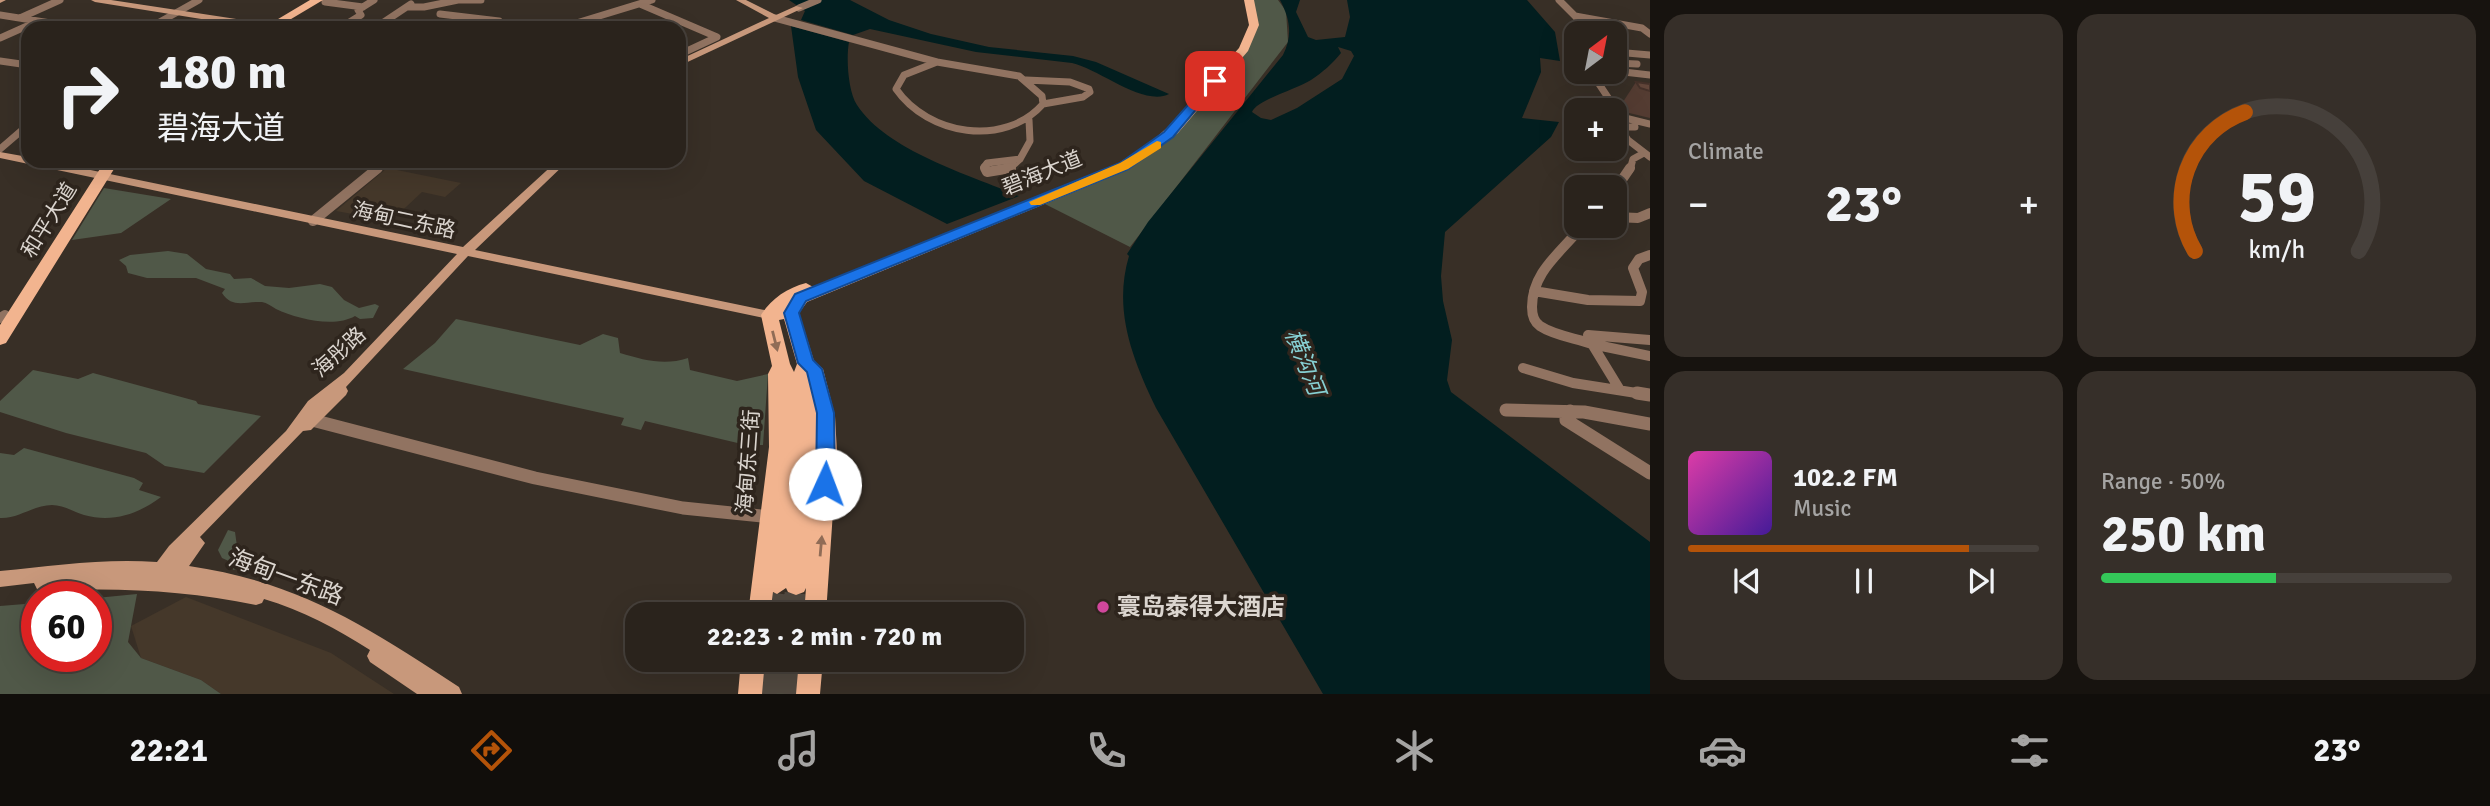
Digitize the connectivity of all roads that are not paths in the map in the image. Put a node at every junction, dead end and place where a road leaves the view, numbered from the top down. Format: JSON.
{"nodes":[{"id":1,"x":60,"y":0,"type":"edge"},
{"id":2,"x":95,"y":0,"type":"edge"},
{"id":3,"x":116,"y":0,"type":"edge"},
{"id":4,"x":199,"y":0,"type":"edge"},
{"id":5,"x":374,"y":0,"type":"edge"},
{"id":6,"x":417,"y":0,"type":"edge"},
{"id":7,"x":459,"y":0,"type":"edge"},
{"id":8,"x":481,"y":0,"type":"edge"},
{"id":9,"x":652,"y":0,"type":"edge"},
{"id":10,"x":740,"y":0,"type":"edge"},
{"id":11,"x":746,"y":0,"type":"edge"},
{"id":12,"x":818,"y":0,"type":"edge"},
{"id":13,"x":1247,"y":0,"type":"edge"},
{"id":14,"x":1559,"y":0,"type":"edge"},
{"id":15,"x":324,"y":1,"type":"edge"},
{"id":16,"x":640,"y":4,"type":"junction"},
{"id":17,"x":363,"y":7,"type":"junction"},
{"id":18,"x":407,"y":7,"type":"junction"},
{"id":19,"x":799,"y":8,"type":"joint"},
{"id":20,"x":178,"y":11,"type":"junction"},
{"id":21,"x":439,"y":14,"type":"dead end"},
{"id":22,"x":0,"y":15,"type":"edge"},
{"id":23,"x":1575,"y":16,"type":"junction"},
{"id":24,"x":20,"y":18,"type":"junction"},
{"id":25,"x":775,"y":18,"type":"junction"},
{"id":26,"x":37,"y":21,"type":"edge"},
{"id":27,"x":161,"y":21,"type":"edge"},
{"id":28,"x":239,"y":21,"type":"edge"},
{"id":29,"x":286,"y":21,"type":"edge"},
{"id":30,"x":351,"y":21,"type":"edge"},
{"id":31,"x":386,"y":21,"type":"edge"},
{"id":32,"x":499,"y":21,"type":"edge"},
{"id":33,"x":583,"y":21,"type":"edge"},
{"id":34,"x":680,"y":21,"type":"edge"},
{"id":35,"x":1579,"y":21,"type":"edge"},
{"id":36,"x":686,"y":24,"type":"edge"},
{"id":37,"x":21,"y":28,"type":"edge"},
{"id":38,"x":1650,"y":34,"type":"edge"},
{"id":39,"x":0,"y":38,"type":"edge"},
{"id":40,"x":687,"y":51,"type":"dead end"},
{"id":41,"x":1628,"y":53,"type":"edge"},
{"id":42,"x":1650,"y":55,"type":"edge"},
{"id":43,"x":686,"y":59,"type":"edge"},
{"id":44,"x":0,"y":61,"type":"edge"},
{"id":45,"x":931,"y":62,"type":"junction"},
{"id":46,"x":21,"y":64,"type":"edge"},
{"id":47,"x":1628,"y":64,"type":"edge"},
{"id":48,"x":1637,"y":64,"type":"dead end"},
{"id":49,"x":1628,"y":72,"type":"edge"},
{"id":50,"x":1650,"y":75,"type":"edge"},
{"id":51,"x":1026,"y":80,"type":"junction"},
{"id":52,"x":1599,"y":84,"type":"edge"},
{"id":53,"x":1043,"y":104,"type":"junction"},
{"id":54,"x":1029,"y":120,"type":"junction"},
{"id":55,"x":1650,"y":127,"type":"edge"},
{"id":56,"x":21,"y":132,"type":"edge"},
{"id":57,"x":0,"y":151,"type":"edge"},
{"id":58,"x":1647,"y":155,"type":"edge"},
{"id":59,"x":21,"y":157,"type":"edge"},
{"id":60,"x":1020,"y":159,"type":"dead end"},
{"id":61,"x":378,"y":168,"type":"edge"},
{"id":62,"x":558,"y":168,"type":"edge"},
{"id":63,"x":101,"y":169,"type":"edge"},
{"id":64,"x":1627,"y":175,"type":"edge"},
{"id":65,"x":1650,"y":213,"type":"edge"},
{"id":66,"x":1627,"y":218,"type":"edge"},
{"id":67,"x":316,"y":219,"type":"junction"},
{"id":68,"x":1572,"y":238,"type":"edge"},
{"id":69,"x":471,"y":251,"type":"junction"},
{"id":70,"x":1650,"y":255,"type":"edge"},
{"id":71,"x":1534,"y":291,"type":"junction"},
{"id":72,"x":1645,"y":301,"type":"edge"},
{"id":73,"x":779,"y":310,"type":"junction"},
{"id":74,"x":2,"y":319,"type":"edge"},
{"id":75,"x":0,"y":339,"type":"edge"},
{"id":76,"x":1590,"y":339,"type":"junction"},
{"id":77,"x":1650,"y":340,"type":"edge"},
{"id":78,"x":1650,"y":356,"type":"edge"},
{"id":79,"x":806,"y":363,"type":"junction"},
{"id":80,"x":781,"y":366,"type":"junction"},
{"id":81,"x":1523,"y":368,"type":"dead end"},
{"id":82,"x":1620,"y":390,"type":"junction"},
{"id":83,"x":1650,"y":395,"type":"edge"},
{"id":84,"x":1506,"y":410,"type":"dead end"},
{"id":85,"x":1570,"y":411,"type":"junction"},
{"id":86,"x":313,"y":420,"type":"junction"},
{"id":87,"x":1650,"y":424,"type":"edge"},
{"id":88,"x":1650,"y":473,"type":"edge"},
{"id":89,"x":771,"y":517,"type":"junction"},
{"id":90,"x":163,"y":578,"type":"junction"},
{"id":91,"x":0,"y":579,"type":"edge"},
{"id":92,"x":0,"y":588,"type":"edge"},
{"id":93,"x":760,"y":602,"type":"edge"},
{"id":94,"x":816,"y":602,"type":"edge"},
{"id":95,"x":752,"y":672,"type":"edge"},
{"id":96,"x":810,"y":672,"type":"edge"},
{"id":97,"x":434,"y":694,"type":"edge"},
{"id":98,"x":452,"y":694,"type":"edge"},
{"id":99,"x":750,"y":694,"type":"edge"},
{"id":100,"x":808,"y":694,"type":"edge"}],
"edges":[{"from":1,"to":24,"type":"street"},
{"from":2,"to":20,"type":"main road"},
{"from":3,"to":20,"type":"main road"},
{"from":4,"to":20,"type":"street"},
{"from":5,"to":17,"type":"street"},
{"from":6,"to":18,"type":"street"},
{"from":7,"to":8,"type":"street"},
{"from":7,"to":18,"type":"street"},
{"from":9,"to":16,"type":"street"},
{"from":10,"to":25,"type":"main road"},
{"from":11,"to":25,"type":"main road"},
{"from":12,"to":19,"type":"street"},
{"from":13,"to":73,"type":"main road","name":"碧海大道"},
{"from":14,"to":23,"type":"street"},
{"from":15,"to":17,"type":"street"},
{"from":15,"to":29,"type":"main road"},
{"from":16,"to":33,"type":"street"},
{"from":16,"to":34,"type":"street"},
{"from":17,"to":30,"type":"street"},
{"from":18,"to":31,"type":"street"},
{"from":19,"to":25,"type":"main road"},
{"from":20,"to":27,"type":"street"},
{"from":20,"to":28,"type":"main road"},
{"from":21,"to":32,"type":"street"},
{"from":22,"to":24,"type":"street"},
{"from":23,"to":35,"type":"street"},
{"from":23,"to":38,"type":"street"},
{"from":24,"to":26,"type":"street"},
{"from":25,"to":43,"type":"main road"},
{"from":25,"to":45,"type":"street"},
{"from":36,"to":40,"type":"street"},
{"from":37,"to":39,"type":"street"},
{"from":41,"to":42,"type":"street"},
{"from":44,"to":46,"type":"street"},
{"from":45,"to":51,"type":"street"},
{"from":45,"to":54,"type":"street"},
{"from":47,"to":48,"type":"street"},
{"from":49,"to":50,"type":"street"},
{"from":51,"to":53,"type":"street"},
{"from":51,"to":53,"type":"street"},
{"from":52,"to":55,"type":"street"},
{"from":53,"to":54,"type":"street"},
{"from":54,"to":60,"type":"street"},
{"from":55,"to":58,"type":"street"},
{"from":56,"to":57,"type":"street"},
{"from":57,"to":59,"type":"main road","name":"海甸二东路"},
{"from":58,"to":64,"type":"street"},
{"from":61,"to":67,"type":"street"},
{"from":62,"to":69,"type":"main road","name":"海彤路"},
{"from":63,"to":67,"type":"main road","name":"海甸二东路"},
{"from":63,"to":74,"type":"main road","name":"和平大道"},
{"from":63,"to":75,"type":"main road","name":"和平大道"},
{"from":65,"to":66,"type":"street"},
{"from":67,"to":69,"type":"main road","name":"海甸二东路"},
{"from":68,"to":71,"type":"street"},
{"from":69,"to":73,"type":"main road","name":"海甸二东路"},
{"from":69,"to":86,"type":"main road","name":"海彤路"},
{"from":69,"to":90,"type":"main road","name":"海彤路"},
{"from":70,"to":72,"type":"street"},
{"from":71,"to":72,"type":"street"},
{"from":71,"to":76,"type":"street"},
{"from":73,"to":79,"type":"main road"},
{"from":73,"to":80,"type":"main road","name":"海甸东三街","one_way":true},
{"from":76,"to":77,"type":"street"},
{"from":76,"to":78,"type":"street"},
{"from":76,"to":82,"type":"street"},
{"from":79,"to":80,"type":"main road"},
{"from":94,"to":79,"type":"main road","one_way":true},
{"from":80,"to":89,"type":"main road","name":"海甸东三街"},
{"from":81,"to":82,"type":"street"},
{"from":82,"to":83,"type":"street"},
{"from":84,"to":85,"type":"street"},
{"from":85,"to":87,"type":"street"},
{"from":85,"to":88,"type":"street"},
{"from":86,"to":89,"type":"street"},
{"from":86,"to":90,"type":"main road","name":"海彤路"},
{"from":89,"to":93,"type":"main road","name":"海甸东三街"},
{"from":90,"to":91,"type":"main road","name":"海甸一东路"},
{"from":90,"to":92,"type":"main road","name":"海甸一东路"},
{"from":90,"to":97,"type":"main road","name":"海甸一东路"},
{"from":90,"to":98,"type":"main road","name":"海甸一东路"},
{"from":95,"to":99,"type":"main road"},
{"from":96,"to":100,"type":"main road"}]}
